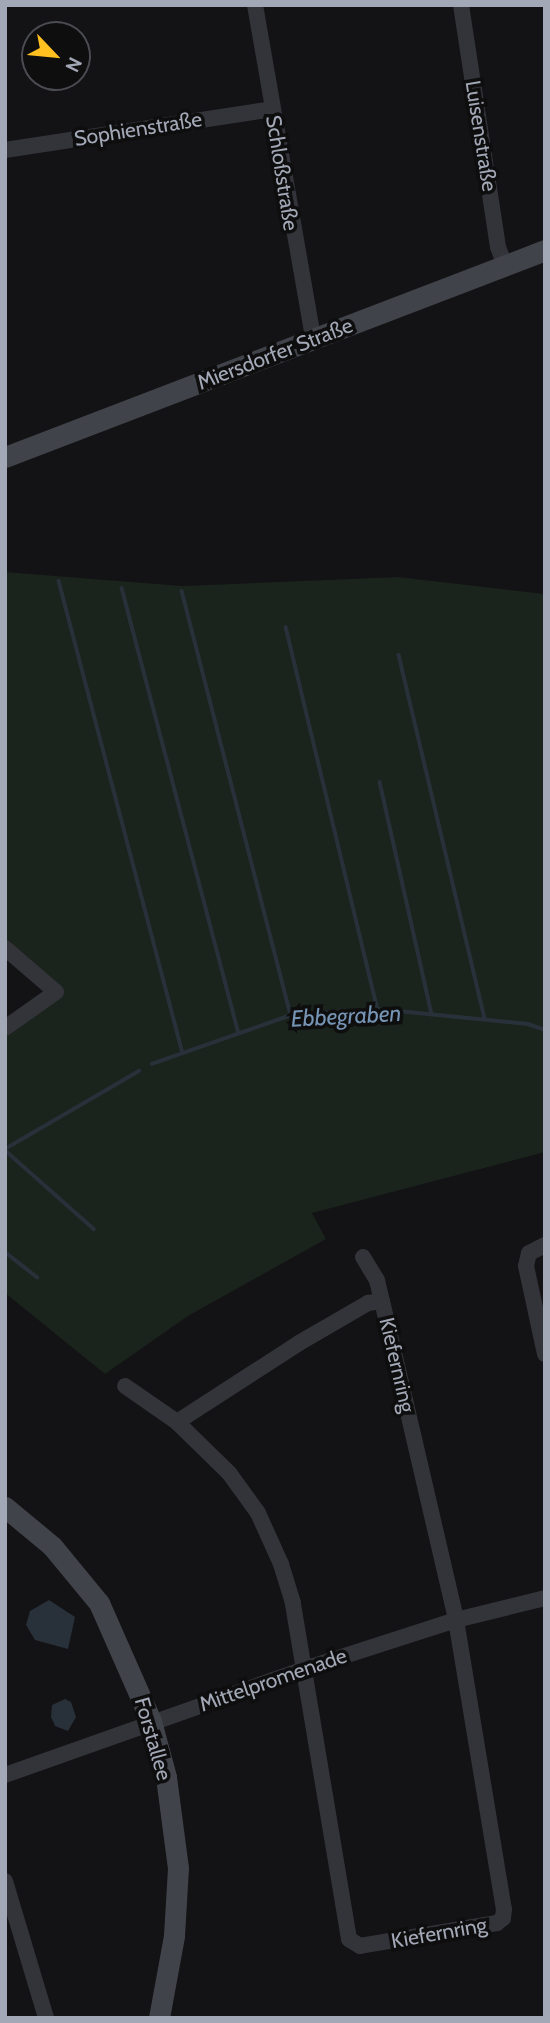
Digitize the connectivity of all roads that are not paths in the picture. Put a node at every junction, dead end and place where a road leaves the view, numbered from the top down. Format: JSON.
{"nodes":[{"id":1,"x":255,"y":5,"type":"edge"},
{"id":2,"x":461,"y":5,"type":"edge"},
{"id":3,"x":272,"y":109,"type":"junction"},
{"id":4,"x":5,"y":150,"type":"edge"},
{"id":5,"x":545,"y":250,"type":"edge"},
{"id":6,"x":505,"y":265,"type":"junction"},
{"id":7,"x":313,"y":339,"type":"junction"},
{"id":8,"x":5,"y":457,"type":"edge"},
{"id":9,"x":5,"y":948,"type":"edge"},
{"id":10,"x":5,"y":1028,"type":"edge"},
{"id":11,"x":545,"y":1245,"type":"edge"},
{"id":12,"x":363,"y":1257,"type":"dead end"},
{"id":13,"x":382,"y":1301,"type":"junction"},
{"id":14,"x":545,"y":1354,"type":"edge"},
{"id":15,"x":125,"y":1386,"type":"dead end"},
{"id":16,"x":177,"y":1422,"type":"junction"},
{"id":17,"x":5,"y":1507,"type":"edge"},
{"id":18,"x":545,"y":1598,"type":"edge"},
{"id":19,"x":456,"y":1620,"type":"junction"},
{"id":20,"x":304,"y":1669,"type":"junction"},
{"id":21,"x":151,"y":1721,"type":"junction"},
{"id":22,"x":5,"y":1775,"type":"edge"},
{"id":23,"x":5,"y":1881,"type":"edge"},
{"id":24,"x":46,"y":2018,"type":"edge"},
{"id":25,"x":159,"y":2018,"type":"edge"}],
"edges":[{"from":1,"to":3,"type":"street","name":"Schloßstraße"},
{"from":2,"to":6,"type":"street","name":"Luisenstraße"},
{"from":3,"to":4,"type":"street","name":"Sophienstraße"},
{"from":3,"to":7,"type":"street","name":"Schloßstraße"},
{"from":5,"to":6,"type":"street","name":"Miersdorfer Straße"},
{"from":6,"to":7,"type":"street","name":"Miersdorfer Straße"},
{"from":7,"to":8,"type":"street","name":"Miersdorfer Straße"},
{"from":9,"to":10,"type":"street"},
{"from":11,"to":14,"type":"street"},
{"from":12,"to":13,"type":"street","name":"Kiefernring"},
{"from":13,"to":16,"type":"street","name":"Kiefernring"},
{"from":13,"to":19,"type":"street","name":"Kiefernring"},
{"from":15,"to":16,"type":"street","name":"Kiefernring"},
{"from":16,"to":20,"type":"street","name":"Kiefernring"},
{"from":17,"to":21,"type":"street","name":"Forstallee"},
{"from":18,"to":19,"type":"street","name":"Mittelpromenade"},
{"from":19,"to":20,"type":"street","name":"Mittelpromenade"},
{"from":19,"to":20,"type":"street","name":"Kiefernring"},
{"from":20,"to":21,"type":"street","name":"Mittelpromenade"},
{"from":21,"to":22,"type":"street","name":"Mittelpromenade"},
{"from":21,"to":25,"type":"street","name":"Forstallee"},
{"from":23,"to":24,"type":"street"}]}
